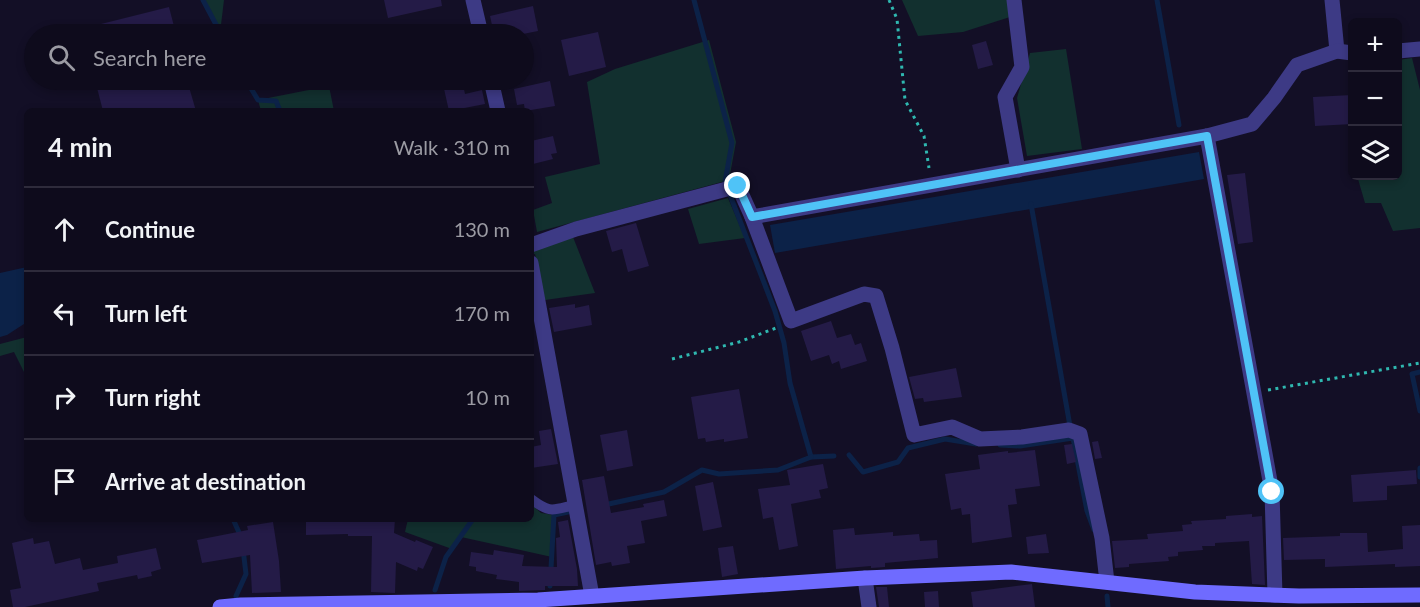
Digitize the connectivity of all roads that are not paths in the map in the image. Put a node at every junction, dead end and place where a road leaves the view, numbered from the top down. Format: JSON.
{"nodes":[{"id":1,"x":473,"y":0,"type":"edge"},
{"id":2,"x":1014,"y":0,"type":"edge"},
{"id":3,"x":1332,"y":0,"type":"edge"},
{"id":4,"x":479,"y":24,"type":"edge"},
{"id":5,"x":1420,"y":49,"type":"edge"},
{"id":6,"x":1337,"y":51,"type":"junction"},
{"id":7,"x":1402,"y":51,"type":"edge"},
{"id":8,"x":1348,"y":52,"type":"edge"},
{"id":9,"x":493,"y":90,"type":"edge"},
{"id":10,"x":497,"y":108,"type":"edge"},
{"id":11,"x":1207,"y":136,"type":"junction"},
{"id":12,"x":1018,"y":170,"type":"junction"},
{"id":13,"x":752,"y":217,"type":"junction"},
{"id":14,"x":534,"y":243,"type":"edge"},
{"id":15,"x":534,"y":280,"type":"edge"},
{"id":16,"x":534,"y":501,"type":"edge"},
{"id":17,"x":575,"y":505,"type":"junction"},
{"id":18,"x":865,"y":578,"type":"junction"},
{"id":19,"x":1107,"y":582,"type":"junction"},
{"id":20,"x":1275,"y":595,"type":"junction"},
{"id":21,"x":1420,"y":595,"type":"edge"},
{"id":22,"x":592,"y":596,"type":"junction"},
{"id":23,"x":1299,"y":602,"type":"edge"},
{"id":24,"x":538,"y":604,"type":"edge"},
{"id":25,"x":404,"y":605,"type":"edge"},
{"id":26,"x":220,"y":607,"type":"edge"},
{"id":27,"x":869,"y":607,"type":"edge"}],
"edges":[{"from":1,"to":4,"type":"street"},
{"from":2,"to":12,"type":"street"},
{"from":3,"to":6,"type":"street"},
{"from":5,"to":7,"type":"street"},
{"from":6,"to":8,"type":"street"},
{"from":6,"to":11,"type":"street"},
{"from":9,"to":10,"type":"street"},
{"from":11,"to":12,"type":"street"},
{"from":11,"to":20,"type":"street"},
{"from":12,"to":13,"type":"street"},
{"from":13,"to":14,"type":"street"},
{"from":13,"to":19,"type":"street"},
{"from":15,"to":17,"type":"street"},
{"from":16,"to":17,"type":"lane"},
{"from":17,"to":22,"type":"street"},
{"from":18,"to":19,"type":"street"},
{"from":18,"to":22,"type":"street"},
{"from":18,"to":27,"type":"street"},
{"from":19,"to":20,"type":"street"},
{"from":20,"to":23,"type":"street"},
{"from":21,"to":23,"type":"street"},
{"from":22,"to":24,"type":"street"},
{"from":24,"to":25,"type":"street"},
{"from":25,"to":26,"type":"street"}]}
